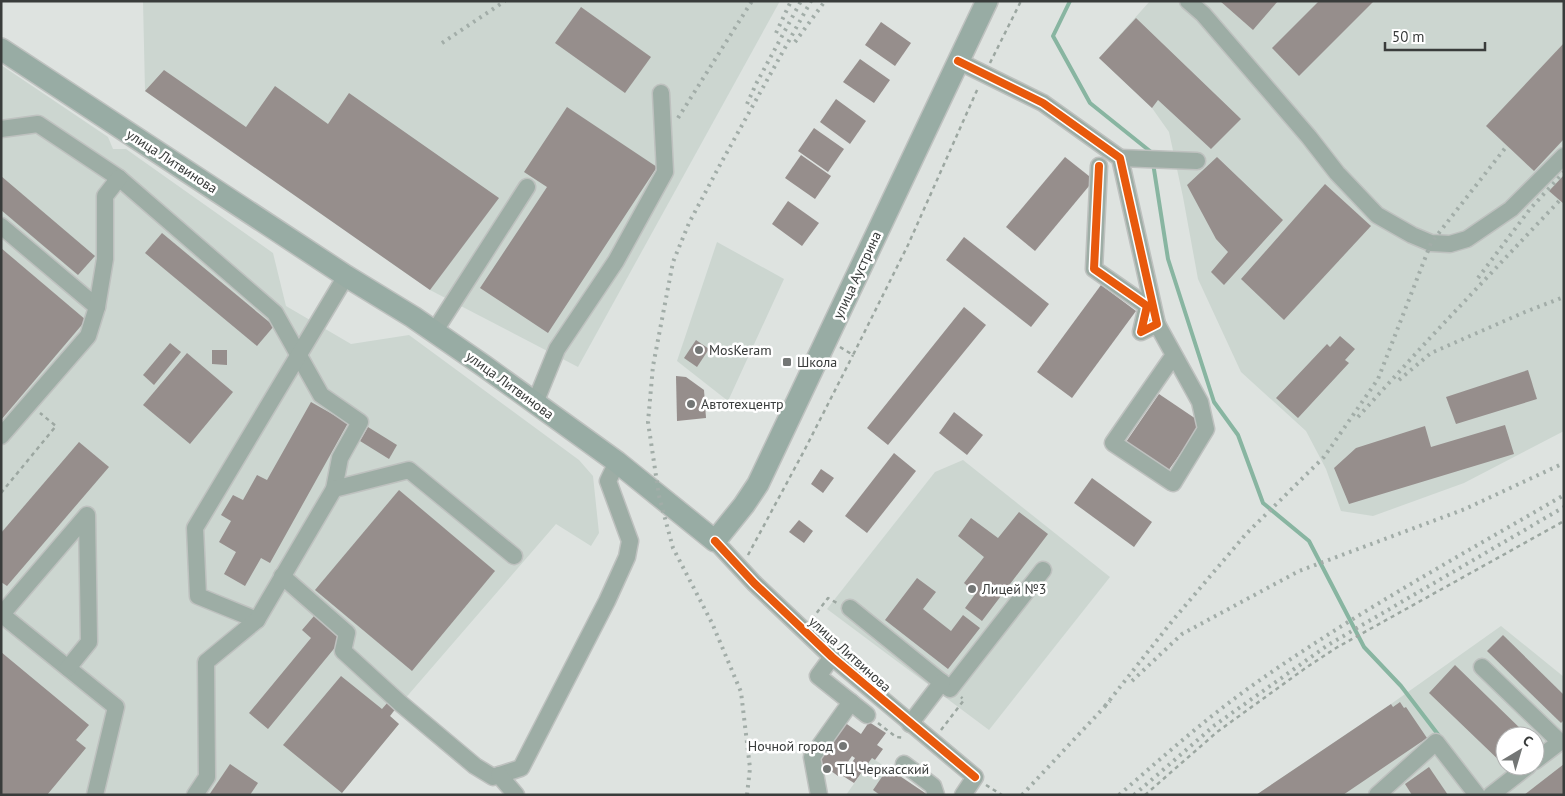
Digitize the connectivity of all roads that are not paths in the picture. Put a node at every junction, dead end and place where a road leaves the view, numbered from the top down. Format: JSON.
{"nodes":[{"id":1,"x":987,"y":1,"type":"edge"},
{"id":2,"x":1188,"y":1,"type":"edge"},
{"id":3,"x":1,"y":49,"type":"edge"},
{"id":4,"x":958,"y":61,"type":"junction"},
{"id":5,"x":661,"y":93,"type":"dead end"},
{"id":6,"x":1,"y":129,"type":"edge"},
{"id":7,"x":1564,"y":156,"type":"edge"},
{"id":8,"x":1120,"y":158,"type":"junction"},
{"id":9,"x":1197,"y":161,"type":"dead end"},
{"id":10,"x":1099,"y":166,"type":"dead end"},
{"id":11,"x":119,"y":178,"type":"junction"},
{"id":12,"x":527,"y":187,"type":"dead end"},
{"id":13,"x":1,"y":226,"type":"edge"},
{"id":14,"x":346,"y":276,"type":"junction"},
{"id":15,"x":97,"y":307,"type":"junction"},
{"id":16,"x":1157,"y":324,"type":"junction"},
{"id":17,"x":434,"y":332,"type":"junction"},
{"id":18,"x":299,"y":355,"type":"junction"},
{"id":19,"x":1174,"y":355,"type":"dead end"},
{"id":20,"x":535,"y":403,"type":"junction"},
{"id":21,"x":1,"y":436,"type":"edge"},
{"id":22,"x":617,"y":462,"type":"junction"},
{"id":23,"x":334,"y":489,"type":"junction"},
{"id":24,"x":716,"y":541,"type":"junction"},
{"id":25,"x":514,"y":556,"type":"dead end"},
{"id":26,"x":1042,"y":570,"type":"dead end"},
{"id":27,"x":282,"y":576,"type":"junction"},
{"id":28,"x":850,"y":608,"type":"road end"},
{"id":29,"x":2,"y":614,"type":"edge"},
{"id":30,"x":257,"y":620,"type":"junction"},
{"id":31,"x":832,"y":657,"type":"junction"},
{"id":32,"x":1482,"y":667,"type":"dead end"},
{"id":33,"x":68,"y":668,"type":"junction"},
{"id":34,"x":946,"y":686,"type":"junction"},
{"id":35,"x":851,"y":702,"type":"junction"},
{"id":36,"x":867,"y":715,"type":"dead end"},
{"id":37,"x":910,"y":724,"type":"junction"},
{"id":38,"x":1543,"y":726,"type":"edge"},
{"id":39,"x":1545,"y":728,"type":"edge"},
{"id":40,"x":1545,"y":753,"type":"edge"},
{"id":41,"x":904,"y":764,"type":"dead end"},
{"id":42,"x":499,"y":776,"type":"junction"},
{"id":43,"x":1515,"y":776,"type":"edge"},
{"id":44,"x":95,"y":795,"type":"edge"},
{"id":45,"x":195,"y":795,"type":"edge"},
{"id":46,"x":516,"y":795,"type":"edge"},
{"id":47,"x":820,"y":795,"type":"edge"},
{"id":48,"x":936,"y":795,"type":"edge"},
{"id":49,"x":963,"y":795,"type":"edge"},
{"id":50,"x":1377,"y":795,"type":"edge"},
{"id":51,"x":1477,"y":795,"type":"edge"},
{"id":52,"x":1491,"y":795,"type":"edge"}],
"edges":[{"from":1,"to":4,"type":"main road","name":"улица Аустрина"},
{"from":2,"to":7,"type":"street"},
{"from":3,"to":14,"type":"main road","name":"улица Литвинова"},
{"from":4,"to":8,"type":"street"},
{"from":4,"to":24,"type":"main road","name":"улица Аустрина"},
{"from":5,"to":20,"type":"street"},
{"from":6,"to":11,"type":"street"},
{"from":8,"to":9,"type":"street"},
{"from":8,"to":16,"type":"street"},
{"from":10,"to":16,"type":"street"},
{"from":11,"to":15,"type":"street"},
{"from":11,"to":18,"type":"street"},
{"from":12,"to":17,"type":"street"},
{"from":13,"to":15,"type":"street"},
{"from":14,"to":17,"type":"main road","name":"улица Литвинова"},
{"from":14,"to":18,"type":"street"},
{"from":15,"to":21,"type":"street"},
{"from":16,"to":19,"type":"street"},
{"from":17,"to":20,"type":"main road","name":"улица Литвинова"},
{"from":18,"to":23,"type":"street"},
{"from":18,"to":30,"type":"street"},
{"from":20,"to":22,"type":"main road","name":"улица Литвинова"},
{"from":22,"to":24,"type":"main road","name":"улица Литвинова"},
{"from":22,"to":42,"type":"street"},
{"from":23,"to":25,"type":"street"},
{"from":23,"to":27,"type":"street"},
{"from":24,"to":31,"type":"street","name":"улица Литвинова"},
{"from":26,"to":34,"type":"street"},
{"from":27,"to":30,"type":"street"},
{"from":27,"to":42,"type":"street"},
{"from":28,"to":34,"type":"street"},
{"from":29,"to":33,"type":"street"},
{"from":29,"to":33,"type":"street"},
{"from":30,"to":45,"type":"street"},
{"from":31,"to":35,"type":"street"},
{"from":31,"to":37,"type":"street","name":"улица Литвинова"},
{"from":32,"to":38,"type":"street"},
{"from":33,"to":44,"type":"street"},
{"from":34,"to":37,"type":"street"},
{"from":35,"to":36,"type":"street"},
{"from":35,"to":47,"type":"street"},
{"from":37,"to":49,"type":"street","name":"улица Литвинова"},
{"from":39,"to":40,"type":"street"},
{"from":41,"to":48,"type":"street"},
{"from":42,"to":46,"type":"street"},
{"from":43,"to":52,"type":"street"},
{"from":50,"to":51,"type":"street"}]}
